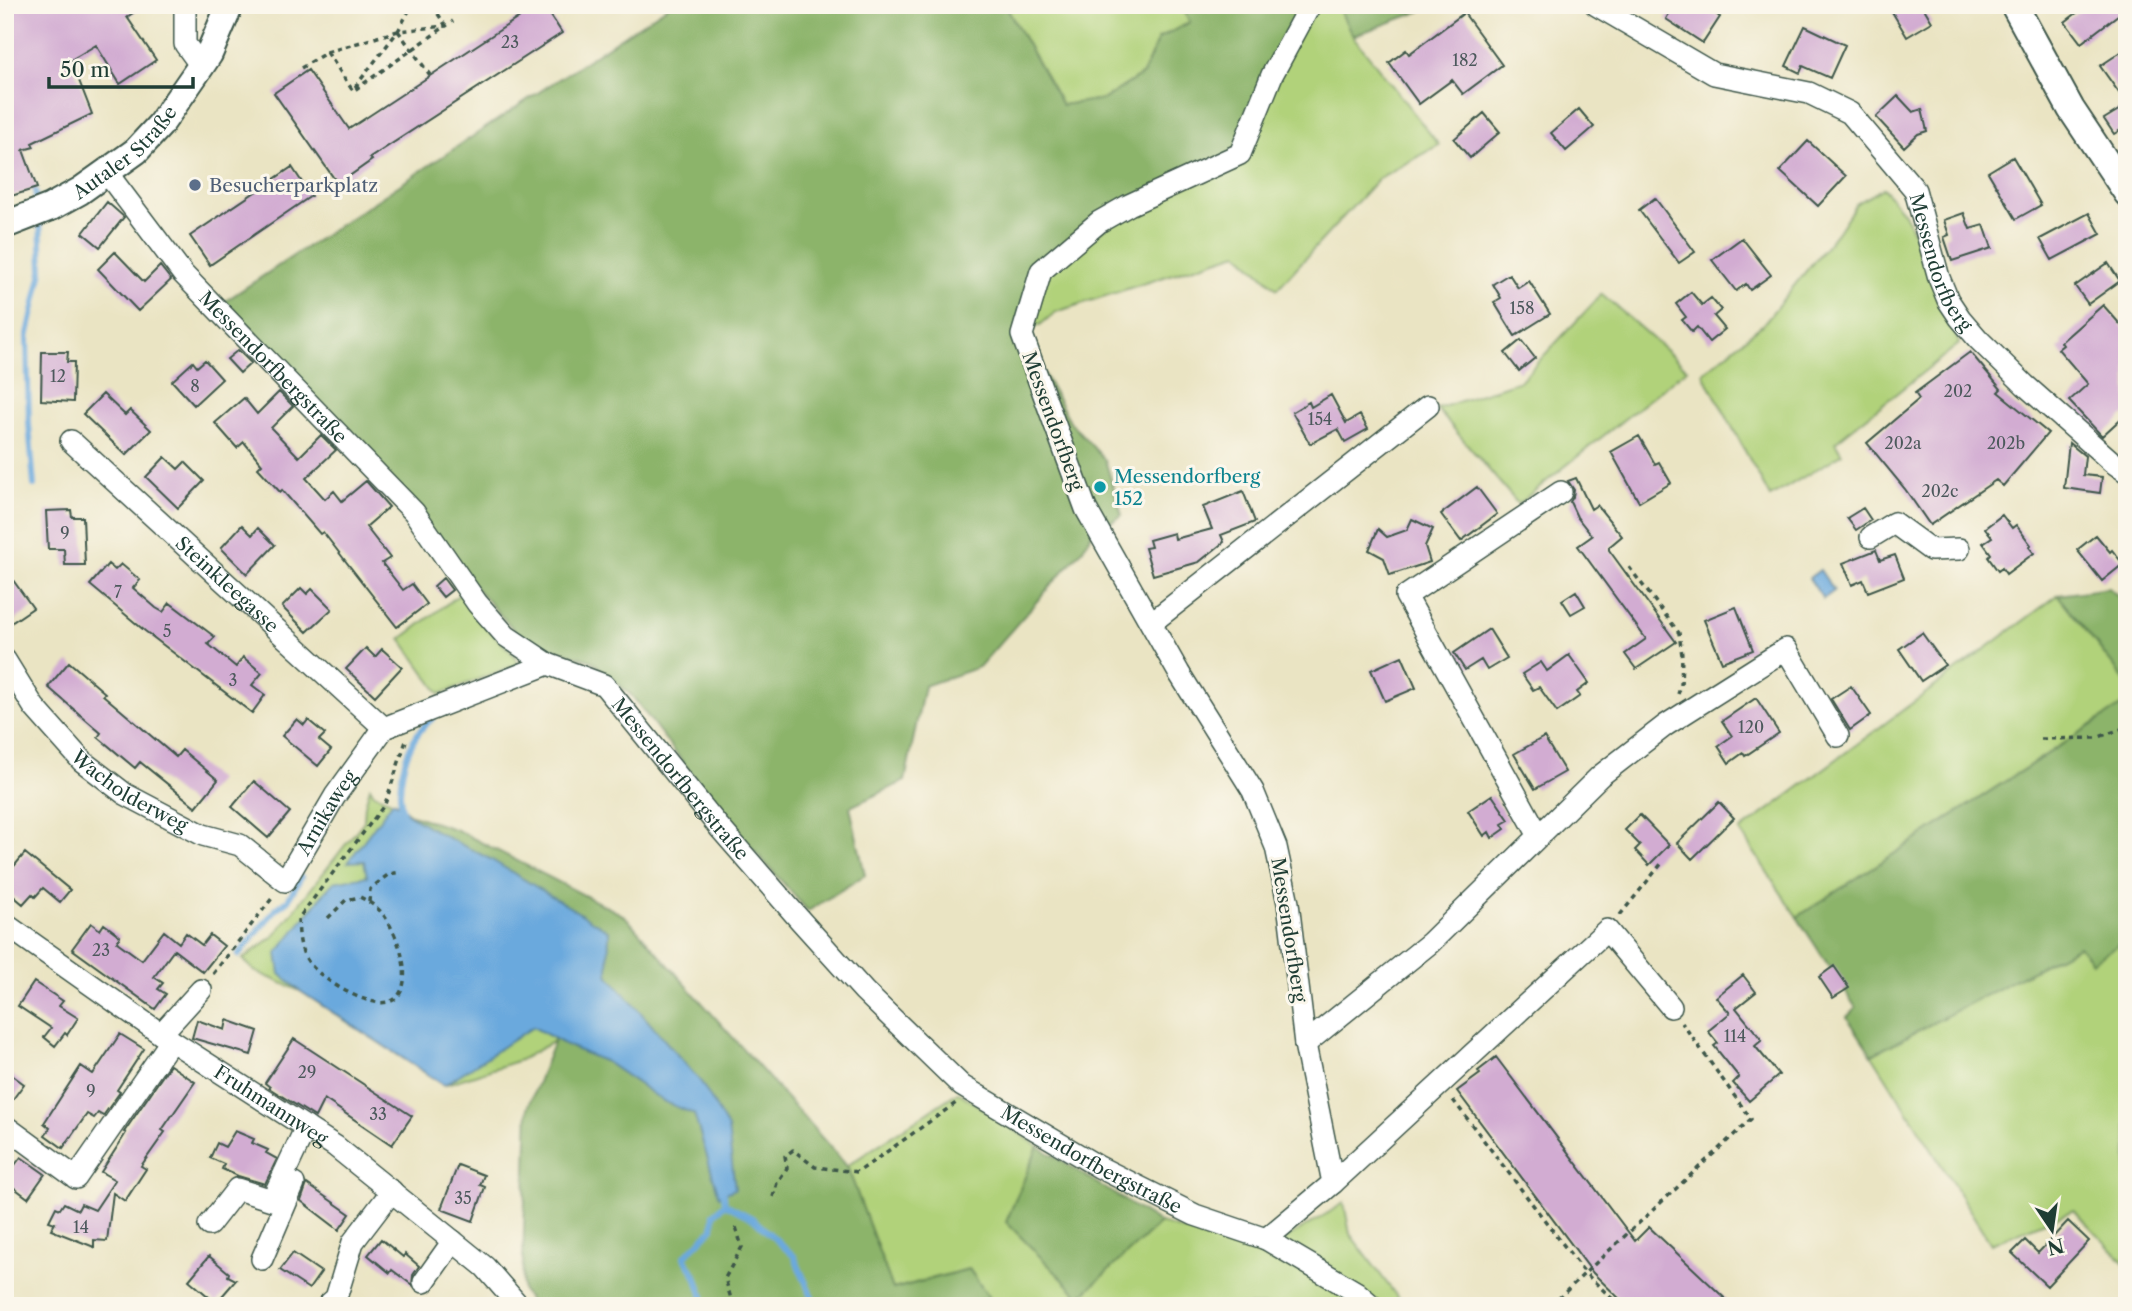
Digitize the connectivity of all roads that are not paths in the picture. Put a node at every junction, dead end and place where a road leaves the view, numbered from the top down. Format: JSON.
{"nodes":[{"id":1,"x":185,"y":5,"type":"edge"},
{"id":2,"x":230,"y":5,"type":"edge"},
{"id":3,"x":1310,"y":5,"type":"edge"},
{"id":4,"x":1596,"y":5,"type":"edge"},
{"id":5,"x":2014,"y":5,"type":"edge"},
{"id":6,"x":201,"y":66,"type":"junction"},
{"id":7,"x":107,"y":173,"type":"junction"},
{"id":8,"x":2127,"y":193,"type":"edge"},
{"id":9,"x":5,"y":225,"type":"edge"},
{"id":10,"x":1428,"y":406,"type":"dead end"},
{"id":11,"x":71,"y":441,"type":"dead end"},
{"id":12,"x":2127,"y":472,"type":"edge"},
{"id":13,"x":1561,"y":492,"type":"dead end"},
{"id":14,"x":1871,"y":537,"type":"dead end"},
{"id":15,"x":1959,"y":549,"type":"dead end"},
{"id":16,"x":1151,"y":623,"type":"junction"},
{"id":17,"x":5,"y":660,"type":"edge"},
{"id":18,"x":548,"y":664,"type":"junction"},
{"id":19,"x":384,"y":728,"type":"junction"},
{"id":20,"x":1838,"y":736,"type":"dead end"},
{"id":21,"x":1539,"y":836,"type":"junction"},
{"id":22,"x":285,"y":881,"type":"joint"},
{"id":23,"x":8,"y":933,"type":"edge"},
{"id":24,"x":201,"y":990,"type":"road end"},
{"id":25,"x":1671,"y":1007,"type":"road end"},
{"id":26,"x":166,"y":1037,"type":"junction"},
{"id":27,"x":1305,"y":1044,"type":"junction"},
{"id":28,"x":5,"y":1126,"type":"edge"},
{"id":29,"x":310,"y":1130,"type":"junction"},
{"id":30,"x":1333,"y":1183,"type":"junction"},
{"id":31,"x":392,"y":1191,"type":"junction"},
{"id":32,"x":209,"y":1225,"type":"dead end"},
{"id":33,"x":1266,"y":1239,"type":"junction"},
{"id":34,"x":453,"y":1241,"type":"junction"},
{"id":35,"x":262,"y":1259,"type":"dead end"},
{"id":36,"x":424,"y":1282,"type":"dead end"},
{"id":37,"x":329,"y":1304,"type":"edge"},
{"id":38,"x":519,"y":1306,"type":"edge"},
{"id":39,"x":1372,"y":1306,"type":"edge"}],
"edges":[{"from":1,"to":6,"type":"street"},
{"from":2,"to":6,"type":"main road","name":"Autaler Straße"},
{"from":3,"to":16,"type":"street","name":"Messendorfberg"},
{"from":4,"to":12,"type":"street","name":"Messendorfberg"},
{"from":5,"to":8,"type":"main road"},
{"from":6,"to":7,"type":"main road","name":"Autaler Straße"},
{"from":7,"to":9,"type":"main road","name":"Autaler Straße"},
{"from":7,"to":18,"type":"street","name":"Messendorfbergstraße"},
{"from":10,"to":16,"type":"street"},
{"from":11,"to":19,"type":"street","name":"Steinkleegasse"},
{"from":13,"to":21,"type":"street"},
{"from":14,"to":15,"type":"street"},
{"from":16,"to":27,"type":"street","name":"Messendorfberg"},
{"from":17,"to":22,"type":"street","name":"Wacholderweg"},
{"from":18,"to":19,"type":"street"},
{"from":18,"to":33,"type":"street","name":"Messendorfbergstraße"},
{"from":19,"to":22,"type":"street","name":"Arnikaweg"},
{"from":20,"to":21,"type":"street"},
{"from":21,"to":27,"type":"street"},
{"from":23,"to":26,"type":"street","name":"Fruhmannweg"},
{"from":24,"to":26,"type":"street"},
{"from":25,"to":30,"type":"street"},
{"from":26,"to":28,"type":"street"},
{"from":26,"to":29,"type":"street","name":"Fruhmannweg"},
{"from":27,"to":30,"type":"street","name":"Messendorfberg"},
{"from":29,"to":31,"type":"street","name":"Fruhmannweg"},
{"from":29,"to":32,"type":"street"},
{"from":29,"to":35,"type":"street"},
{"from":30,"to":33,"type":"street"},
{"from":31,"to":34,"type":"street","name":"Fruhmannweg"},
{"from":31,"to":37,"type":"street"},
{"from":33,"to":39,"type":"street"},
{"from":34,"to":36,"type":"street"},
{"from":34,"to":38,"type":"street","name":"Fruhmannweg"}]}
